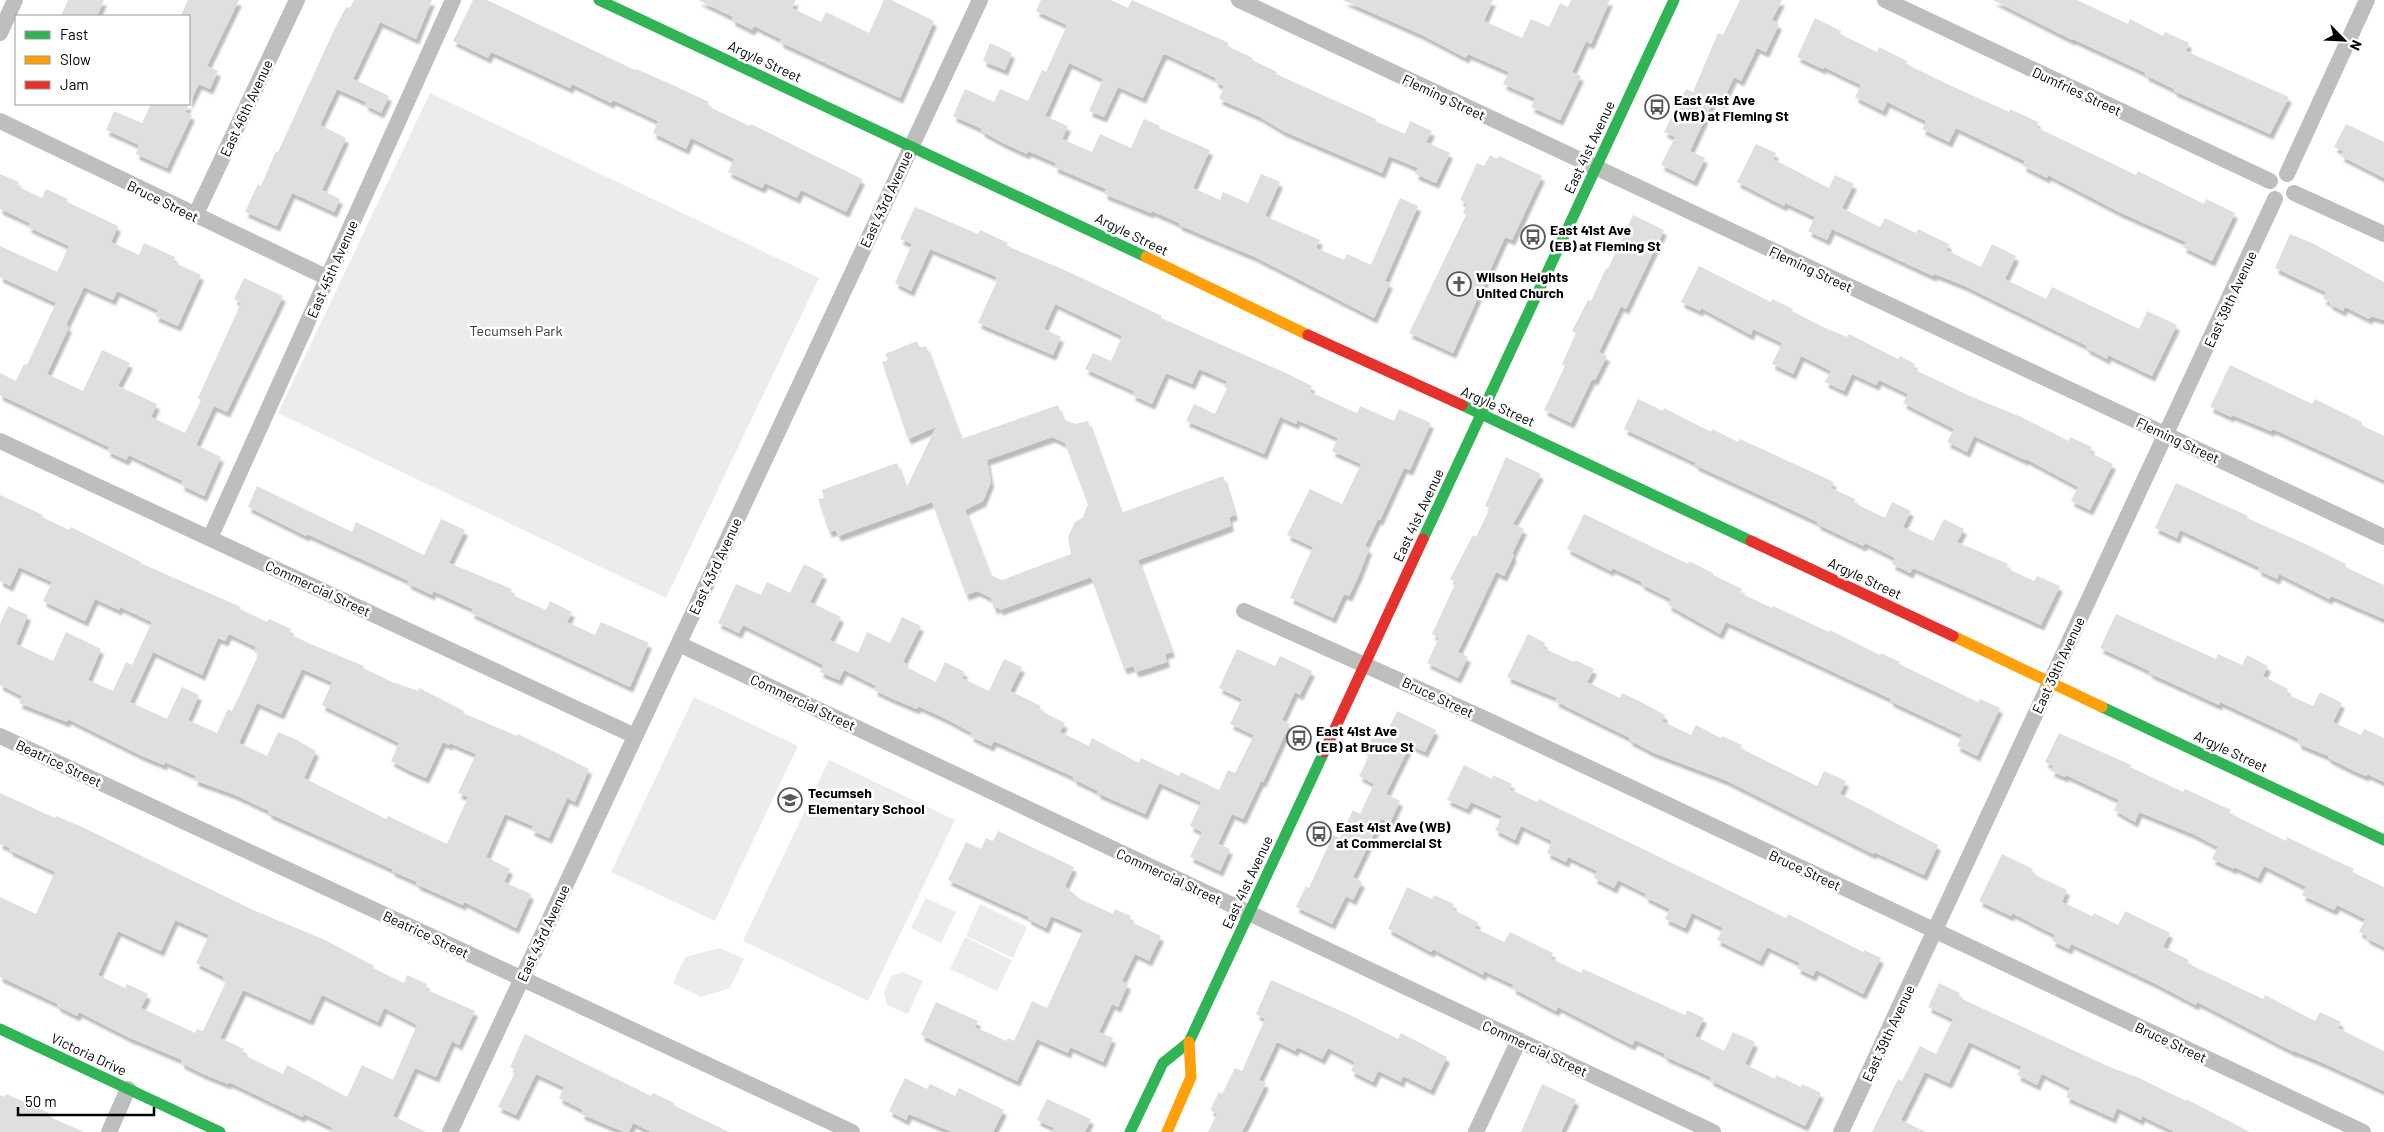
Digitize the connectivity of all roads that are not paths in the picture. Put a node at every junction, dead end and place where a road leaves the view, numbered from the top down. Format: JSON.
{"nodes":[{"id":1,"x":15,"y":0,"type":"edge"},
{"id":2,"x":297,"y":0,"type":"edge"},
{"id":3,"x":453,"y":0,"type":"edge"},
{"id":4,"x":599,"y":0,"type":"edge"},
{"id":5,"x":980,"y":0,"type":"edge"},
{"id":6,"x":1239,"y":0,"type":"edge"},
{"id":7,"x":1674,"y":0,"type":"edge"},
{"id":8,"x":1885,"y":0,"type":"edge"},
{"id":9,"x":2367,"y":0,"type":"edge"},
{"id":10,"x":0,"y":32,"type":"edge"},
{"id":11,"x":0,"y":121,"type":"edge"},
{"id":12,"x":912,"y":145,"type":"junction"},
{"id":13,"x":1597,"y":166,"type":"junction"},
{"id":14,"x":2287,"y":174,"type":"junction"},
{"id":15,"x":2270,"y":181,"type":"junction"},
{"id":16,"x":2294,"y":193,"type":"junction"},
{"id":17,"x":2276,"y":199,"type":"junction"},
{"id":18,"x":195,"y":216,"type":"junction"},
{"id":19,"x":2384,"y":234,"type":"edge"},
{"id":20,"x":328,"y":278,"type":"junction"},
{"id":21,"x":1482,"y":414,"type":"junction"},
{"id":22,"x":2166,"y":434,"type":"junction"},
{"id":23,"x":0,"y":441,"type":"edge"},
{"id":24,"x":2384,"y":536,"type":"edge"},
{"id":25,"x":210,"y":538,"type":"junction"},
{"id":26,"x":1244,"y":611,"type":"dead end"},
{"id":27,"x":679,"y":644,"type":"junction"},
{"id":28,"x":1365,"y":664,"type":"junction"},
{"id":29,"x":2050,"y":682,"type":"junction"},
{"id":30,"x":0,"y":736,"type":"edge"},
{"id":31,"x":635,"y":736,"type":"junction"},
{"id":32,"x":2384,"y":840,"type":"edge"},
{"id":33,"x":1250,"y":913,"type":"junction"},
{"id":34,"x":1935,"y":931,"type":"junction"},
{"id":35,"x":522,"y":979,"type":"junction"},
{"id":36,"x":0,"y":1029,"type":"edge"},
{"id":37,"x":1519,"y":1040,"type":"junction"},
{"id":38,"x":1189,"y":1042,"type":"junction"},
{"id":39,"x":128,"y":1089,"type":"junction"},
{"id":40,"x":109,"y":1132,"type":"edge"},
{"id":41,"x":220,"y":1132,"type":"edge"},
{"id":42,"x":450,"y":1132,"type":"edge"},
{"id":43,"x":852,"y":1132,"type":"edge"},
{"id":44,"x":1130,"y":1132,"type":"edge"},
{"id":45,"x":1167,"y":1132,"type":"edge"},
{"id":46,"x":1476,"y":1132,"type":"edge"},
{"id":47,"x":1713,"y":1132,"type":"edge"},
{"id":48,"x":1841,"y":1132,"type":"edge"},
{"id":49,"x":2363,"y":1132,"type":"edge"}],
"edges":[{"from":1,"to":10,"type":"street"},
{"from":2,"to":18,"type":"street","name":"East 46th Avenue"},
{"from":3,"to":20,"type":"street","name":"East 45th Avenue"},
{"from":4,"to":12,"type":"street","name":"Argyle Street"},
{"from":5,"to":12,"type":"street","name":"East 43rd Avenue"},
{"from":6,"to":13,"type":"street","name":"Fleming Street"},
{"from":7,"to":13,"type":"street","name":"East 41st Avenue"},
{"from":8,"to":15,"type":"street","name":"Dumfries Street"},
{"from":9,"to":14,"type":"street"},
{"from":11,"to":18,"type":"street","name":"Bruce Street"},
{"from":12,"to":21,"type":"street","name":"Argyle Street"},
{"from":12,"to":27,"type":"street","name":"East 43rd Avenue"},
{"from":13,"to":21,"type":"street","name":"East 41st Avenue"},
{"from":13,"to":22,"type":"street","name":"Fleming Street"},
{"from":14,"to":15,"type":"street"},
{"from":14,"to":16,"type":"street"},
{"from":15,"to":17,"type":"street"},
{"from":16,"to":17,"type":"street"},
{"from":16,"to":19,"type":"street"},
{"from":17,"to":22,"type":"street","name":"East 39th Avenue"},
{"from":18,"to":20,"type":"street","name":"Bruce Street"},
{"from":20,"to":25,"type":"street","name":"East 45th Avenue"},
{"from":21,"to":28,"type":"street","name":"East 41st Avenue"},
{"from":21,"to":29,"type":"street","name":"Argyle Street"},
{"from":22,"to":24,"type":"street","name":"Fleming Street"},
{"from":22,"to":29,"type":"street","name":"East 39th Avenue"},
{"from":23,"to":25,"type":"street","name":"Commercial Street"},
{"from":25,"to":31,"type":"street","name":"Commercial Street"},
{"from":26,"to":28,"type":"street","name":"Bruce Street"},
{"from":27,"to":31,"type":"street","name":"East 43rd Avenue"},
{"from":27,"to":33,"type":"street","name":"Commercial Street"},
{"from":28,"to":33,"type":"street","name":"East 41st Avenue"},
{"from":28,"to":34,"type":"street","name":"Bruce Street"},
{"from":29,"to":32,"type":"street","name":"Argyle Street"},
{"from":29,"to":34,"type":"street","name":"East 39th Avenue"},
{"from":30,"to":35,"type":"street","name":"Beatrice Street"},
{"from":31,"to":35,"type":"street","name":"East 43rd Avenue"},
{"from":33,"to":37,"type":"street","name":"Commercial Street"},
{"from":33,"to":38,"type":"street","name":"East 41st Avenue"},
{"from":34,"to":48,"type":"street","name":"East 39th Avenue"},
{"from":34,"to":49,"type":"street","name":"Bruce Street"},
{"from":35,"to":42,"type":"street","name":"East 43rd Avenue"},
{"from":35,"to":43,"type":"street","name":"Beatrice Street"},
{"from":36,"to":39,"type":"street","name":"Victoria Drive"},
{"from":37,"to":46,"type":"street"},
{"from":37,"to":47,"type":"street","name":"Commercial Street"},
{"from":38,"to":44,"type":"street","name":"East 41st Avenue"},
{"from":38,"to":45,"type":"street","name":"East 41st Avenue"},
{"from":39,"to":40,"type":"street"},
{"from":39,"to":41,"type":"street","name":"Victoria Drive"}]}
